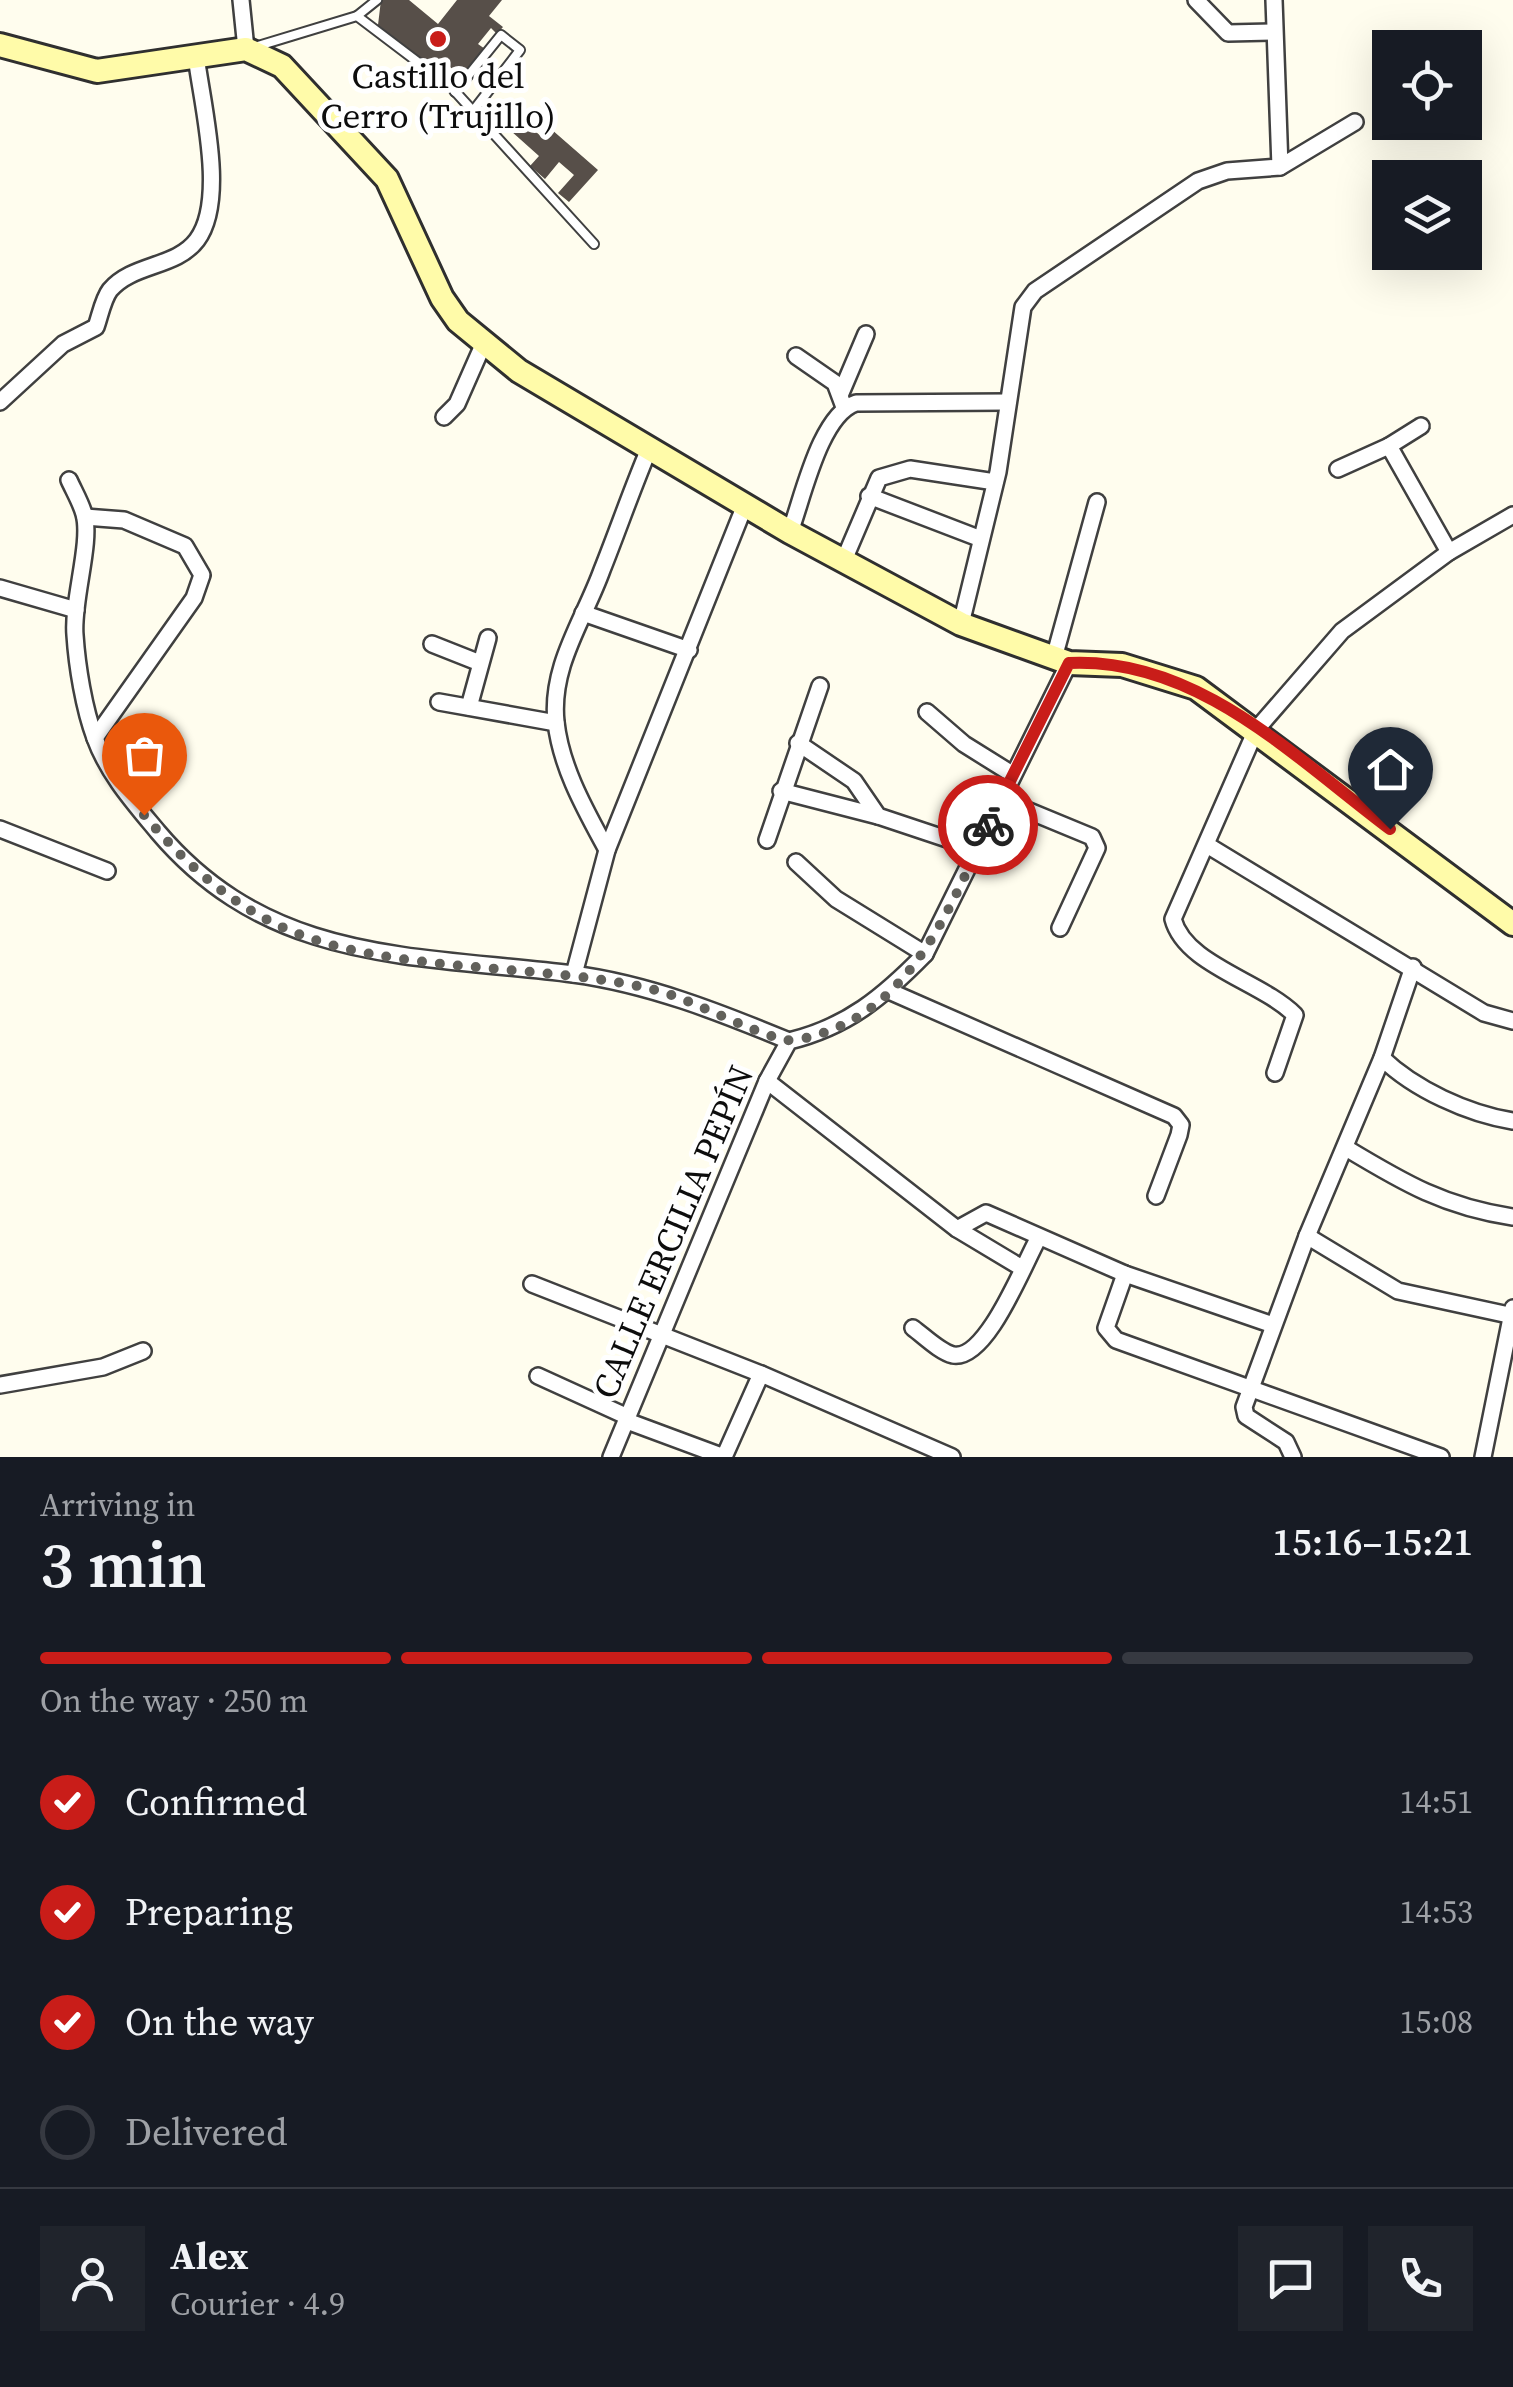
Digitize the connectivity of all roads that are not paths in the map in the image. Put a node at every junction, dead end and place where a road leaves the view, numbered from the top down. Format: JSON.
{"nodes":[{"id":1,"x":241,"y":0,"type":"edge"},
{"id":2,"x":377,"y":0,"type":"edge"},
{"id":3,"x":1196,"y":0,"type":"edge"},
{"id":4,"x":1274,"y":0,"type":"edge"},
{"id":5,"x":357,"y":16,"type":"junction"},
{"id":6,"x":1272,"y":32,"type":"junction"},
{"id":7,"x":0,"y":45,"type":"edge"},
{"id":8,"x":246,"y":49,"type":"junction"},
{"id":9,"x":196,"y":56,"type":"junction"},
{"id":10,"x":455,"y":92,"type":"junction"},
{"id":11,"x":473,"y":111,"type":"junction"},
{"id":12,"x":1355,"y":122,"type":"dead end"},
{"id":13,"x":1280,"y":167,"type":"junction"},
{"id":14,"x":594,"y":244,"type":"dead end"},
{"id":15,"x":866,"y":334,"type":"dead end"},
{"id":16,"x":483,"y":346,"type":"junction"},
{"id":17,"x":796,"y":356,"type":"dead end"},
{"id":18,"x":843,"y":400,"type":"junction"},
{"id":19,"x":0,"y":402,"type":"edge"},
{"id":20,"x":1008,"y":402,"type":"junction"},
{"id":21,"x":444,"y":417,"type":"dead end"},
{"id":22,"x":1421,"y":426,"type":"dead end"},
{"id":23,"x":1389,"y":446,"type":"junction"},
{"id":24,"x":648,"y":449,"type":"junction"},
{"id":25,"x":1338,"y":470,"type":"dead end"},
{"id":26,"x":68,"y":480,"type":"dead end"},
{"id":27,"x":995,"y":482,"type":"junction"},
{"id":28,"x":869,"y":496,"type":"junction"},
{"id":29,"x":1097,"y":502,"type":"dead end"},
{"id":30,"x":746,"y":505,"type":"junction"},
{"id":31,"x":1513,"y":516,"type":"edge"},
{"id":32,"x":86,"y":517,"type":"junction"},
{"id":33,"x":790,"y":532,"type":"junction"},
{"id":34,"x":981,"y":539,"type":"junction"},
{"id":35,"x":1448,"y":552,"type":"junction"},
{"id":36,"x":844,"y":560,"type":"junction"},
{"id":37,"x":0,"y":588,"type":"edge"},
{"id":38,"x":76,"y":610,"type":"junction"},
{"id":39,"x":582,"y":613,"type":"junction"},
{"id":40,"x":960,"y":624,"type":"junction"},
{"id":41,"x":488,"y":638,"type":"dead end"},
{"id":42,"x":432,"y":644,"type":"dead end"},
{"id":43,"x":689,"y":650,"type":"junction"},
{"id":44,"x":1062,"y":661,"type":"junction"},
{"id":45,"x":480,"y":664,"type":"junction"},
{"id":46,"x":820,"y":686,"type":"dead end"},
{"id":47,"x":439,"y":702,"type":"dead end"},
{"id":48,"x":470,"y":707,"type":"junction"},
{"id":49,"x":926,"y":712,"type":"dead end"},
{"id":50,"x":556,"y":723,"type":"junction"},
{"id":51,"x":1256,"y":730,"type":"junction"},
{"id":52,"x":95,"y":738,"type":"junction"},
{"id":53,"x":798,"y":743,"type":"junction"},
{"id":54,"x":1012,"y":774,"type":"junction"},
{"id":55,"x":781,"y":791,"type":"junction"},
{"id":56,"x":1000,"y":799,"type":"junction"},
{"id":57,"x":878,"y":816,"type":"junction"},
{"id":58,"x":0,"y":829,"type":"edge"},
{"id":59,"x":767,"y":840,"type":"dead end"},
{"id":60,"x":1207,"y":845,"type":"junction"},
{"id":61,"x":978,"y":849,"type":"junction"},
{"id":62,"x":607,"y":850,"type":"junction"},
{"id":63,"x":796,"y":862,"type":"dead end"},
{"id":64,"x":107,"y":872,"type":"dead end"},
{"id":65,"x":1513,"y":924,"type":"edge"},
{"id":66,"x":1060,"y":928,"type":"dead end"},
{"id":67,"x":925,"y":954,"type":"junction"},
{"id":68,"x":1413,"y":967,"type":"junction"},
{"id":69,"x":574,"y":974,"type":"junction"},
{"id":70,"x":889,"y":991,"type":"junction"},
{"id":71,"x":1513,"y":1021,"type":"edge"},
{"id":72,"x":789,"y":1041,"type":"junction"},
{"id":73,"x":1382,"y":1058,"type":"junction"},
{"id":74,"x":1275,"y":1073,"type":"dead end"},
{"id":75,"x":767,"y":1081,"type":"junction"},
{"id":76,"x":1513,"y":1120,"type":"edge"},
{"id":77,"x":1346,"y":1148,"type":"junction"},
{"id":78,"x":1156,"y":1196,"type":"dead end"},
{"id":79,"x":1513,"y":1217,"type":"edge"},
{"id":80,"x":957,"y":1228,"type":"junction"},
{"id":81,"x":1039,"y":1236,"type":"junction"},
{"id":82,"x":1307,"y":1236,"type":"junction"},
{"id":83,"x":1022,"y":1268,"type":"junction"},
{"id":84,"x":1125,"y":1274,"type":"junction"},
{"id":85,"x":532,"y":1284,"type":"dead end"},
{"id":86,"x":1512,"y":1313,"type":"edge"},
{"id":87,"x":1273,"y":1325,"type":"junction"},
{"id":88,"x":913,"y":1328,"type":"dead end"},
{"id":89,"x":662,"y":1336,"type":"junction"},
{"id":90,"x":143,"y":1351,"type":"dead end"},
{"id":91,"x":761,"y":1374,"type":"junction"},
{"id":92,"x":538,"y":1376,"type":"dead end"},
{"id":93,"x":0,"y":1385,"type":"edge"},
{"id":94,"x":1254,"y":1388,"type":"junction"},
{"id":95,"x":1495,"y":1401,"type":"junction"},
{"id":96,"x":1513,"y":1401,"type":"edge"},
{"id":97,"x":628,"y":1419,"type":"junction"},
{"id":98,"x":611,"y":1457,"type":"edge"},
{"id":99,"x":724,"y":1457,"type":"edge"},
{"id":100,"x":952,"y":1457,"type":"edge"},
{"id":101,"x":1293,"y":1457,"type":"edge"},
{"id":102,"x":1441,"y":1457,"type":"edge"},
{"id":103,"x":1483,"y":1457,"type":"edge"}],
"edges":[{"from":1,"to":8,"type":"street"},
{"from":2,"to":5,"type":"lane"},
{"from":3,"to":6,"type":"street"},
{"from":4,"to":6,"type":"street"},
{"from":5,"to":8,"type":"lane"},
{"from":5,"to":10,"type":"lane"},
{"from":6,"to":13,"type":"street"},
{"from":7,"to":9,"type":"street"},
{"from":8,"to":9,"type":"street"},
{"from":8,"to":16,"type":"street"},
{"from":9,"to":19,"type":"street"},
{"from":10,"to":11,"type":"lane"},
{"from":10,"to":11,"type":"lane"},
{"from":11,"to":14,"type":"lane"},
{"from":12,"to":13,"type":"street"},
{"from":13,"to":20,"type":"street"},
{"from":15,"to":18,"type":"street"},
{"from":16,"to":21,"type":"street"},
{"from":16,"to":24,"type":"street"},
{"from":17,"to":18,"type":"street"},
{"from":18,"to":20,"type":"street"},
{"from":18,"to":33,"type":"street"},
{"from":20,"to":27,"type":"street"},
{"from":22,"to":23,"type":"street"},
{"from":23,"to":25,"type":"street"},
{"from":23,"to":35,"type":"street"},
{"from":24,"to":30,"type":"street"},
{"from":24,"to":39,"type":"street"},
{"from":26,"to":32,"type":"street"},
{"from":27,"to":28,"type":"street"},
{"from":27,"to":34,"type":"street"},
{"from":28,"to":34,"type":"street"},
{"from":28,"to":36,"type":"street"},
{"from":29,"to":44,"type":"street","name":"CALLE ERCILIA PEPÍN"},
{"from":30,"to":33,"type":"street"},
{"from":30,"to":43,"type":"street"},
{"from":31,"to":35,"type":"street"},
{"from":32,"to":38,"type":"street"},
{"from":32,"to":52,"type":"street"},
{"from":33,"to":36,"type":"street"},
{"from":34,"to":40,"type":"street"},
{"from":35,"to":51,"type":"street"},
{"from":36,"to":40,"type":"street"},
{"from":37,"to":38,"type":"street"},
{"from":38,"to":52,"type":"street"},
{"from":39,"to":43,"type":"street"},
{"from":39,"to":50,"type":"street"},
{"from":40,"to":44,"type":"street"},
{"from":41,"to":45,"type":"street"},
{"from":42,"to":45,"type":"street"},
{"from":43,"to":62,"type":"street"},
{"from":44,"to":51,"type":"street"},
{"from":44,"to":54,"type":"street","name":"CALLE ERCILIA PEPÍN"},
{"from":45,"to":48,"type":"street"},
{"from":46,"to":53,"type":"street"},
{"from":47,"to":48,"type":"street"},
{"from":48,"to":50,"type":"street"},
{"from":49,"to":54,"type":"street"},
{"from":50,"to":62,"type":"street"},
{"from":51,"to":60,"type":"street"},
{"from":51,"to":65,"type":"street"},
{"from":52,"to":69,"type":"street"},
{"from":53,"to":55,"type":"street"},
{"from":53,"to":57,"type":"street"},
{"from":54,"to":56,"type":"street","name":"CALLE ERCILIA PEPÍN"},
{"from":55,"to":57,"type":"street"},
{"from":55,"to":59,"type":"street"},
{"from":56,"to":61,"type":"street","name":"CALLE ERCILIA PEPÍN"},
{"from":56,"to":66,"type":"street"},
{"from":57,"to":61,"type":"street"},
{"from":58,"to":64,"type":"street"},
{"from":60,"to":68,"type":"street"},
{"from":60,"to":74,"type":"street"},
{"from":61,"to":67,"type":"street","name":"CALLE ERCILIA PEPÍN"},
{"from":62,"to":69,"type":"street"},
{"from":63,"to":67,"type":"street"},
{"from":67,"to":70,"type":"street","name":"CALLE ERCILIA PEPÍN"},
{"from":68,"to":71,"type":"street"},
{"from":68,"to":73,"type":"street"},
{"from":69,"to":72,"type":"street"},
{"from":70,"to":72,"type":"street","name":"CALLE ERCILIA PEPÍN"},
{"from":70,"to":78,"type":"street"},
{"from":72,"to":75,"type":"street","name":"CALLE ERCILIA PEPÍN"},
{"from":73,"to":76,"type":"street"},
{"from":73,"to":77,"type":"street"},
{"from":75,"to":80,"type":"street"},
{"from":75,"to":89,"type":"street","name":"CALLE ERCILIA PEPÍN"},
{"from":77,"to":79,"type":"street"},
{"from":77,"to":82,"type":"street"},
{"from":80,"to":81,"type":"street"},
{"from":80,"to":83,"type":"street"},
{"from":81,"to":83,"type":"street"},
{"from":81,"to":84,"type":"street"},
{"from":82,"to":86,"type":"street"},
{"from":82,"to":87,"type":"street"},
{"from":83,"to":88,"type":"street"},
{"from":84,"to":87,"type":"street"},
{"from":84,"to":94,"type":"street"},
{"from":85,"to":89,"type":"street"},
{"from":86,"to":95,"type":"street"},
{"from":87,"to":94,"type":"street"},
{"from":89,"to":91,"type":"street"},
{"from":89,"to":97,"type":"street","name":"CALLE ERCILIA PEPÍN"},
{"from":90,"to":93,"type":"street"},
{"from":91,"to":99,"type":"street"},
{"from":91,"to":100,"type":"street"},
{"from":92,"to":97,"type":"street"},
{"from":94,"to":101,"type":"street"},
{"from":94,"to":102,"type":"street"},
{"from":95,"to":96,"type":"street"},
{"from":95,"to":103,"type":"street"},
{"from":97,"to":98,"type":"street","name":"CALLE ERCILIA PEPÍN"},
{"from":97,"to":99,"type":"street"}]}
